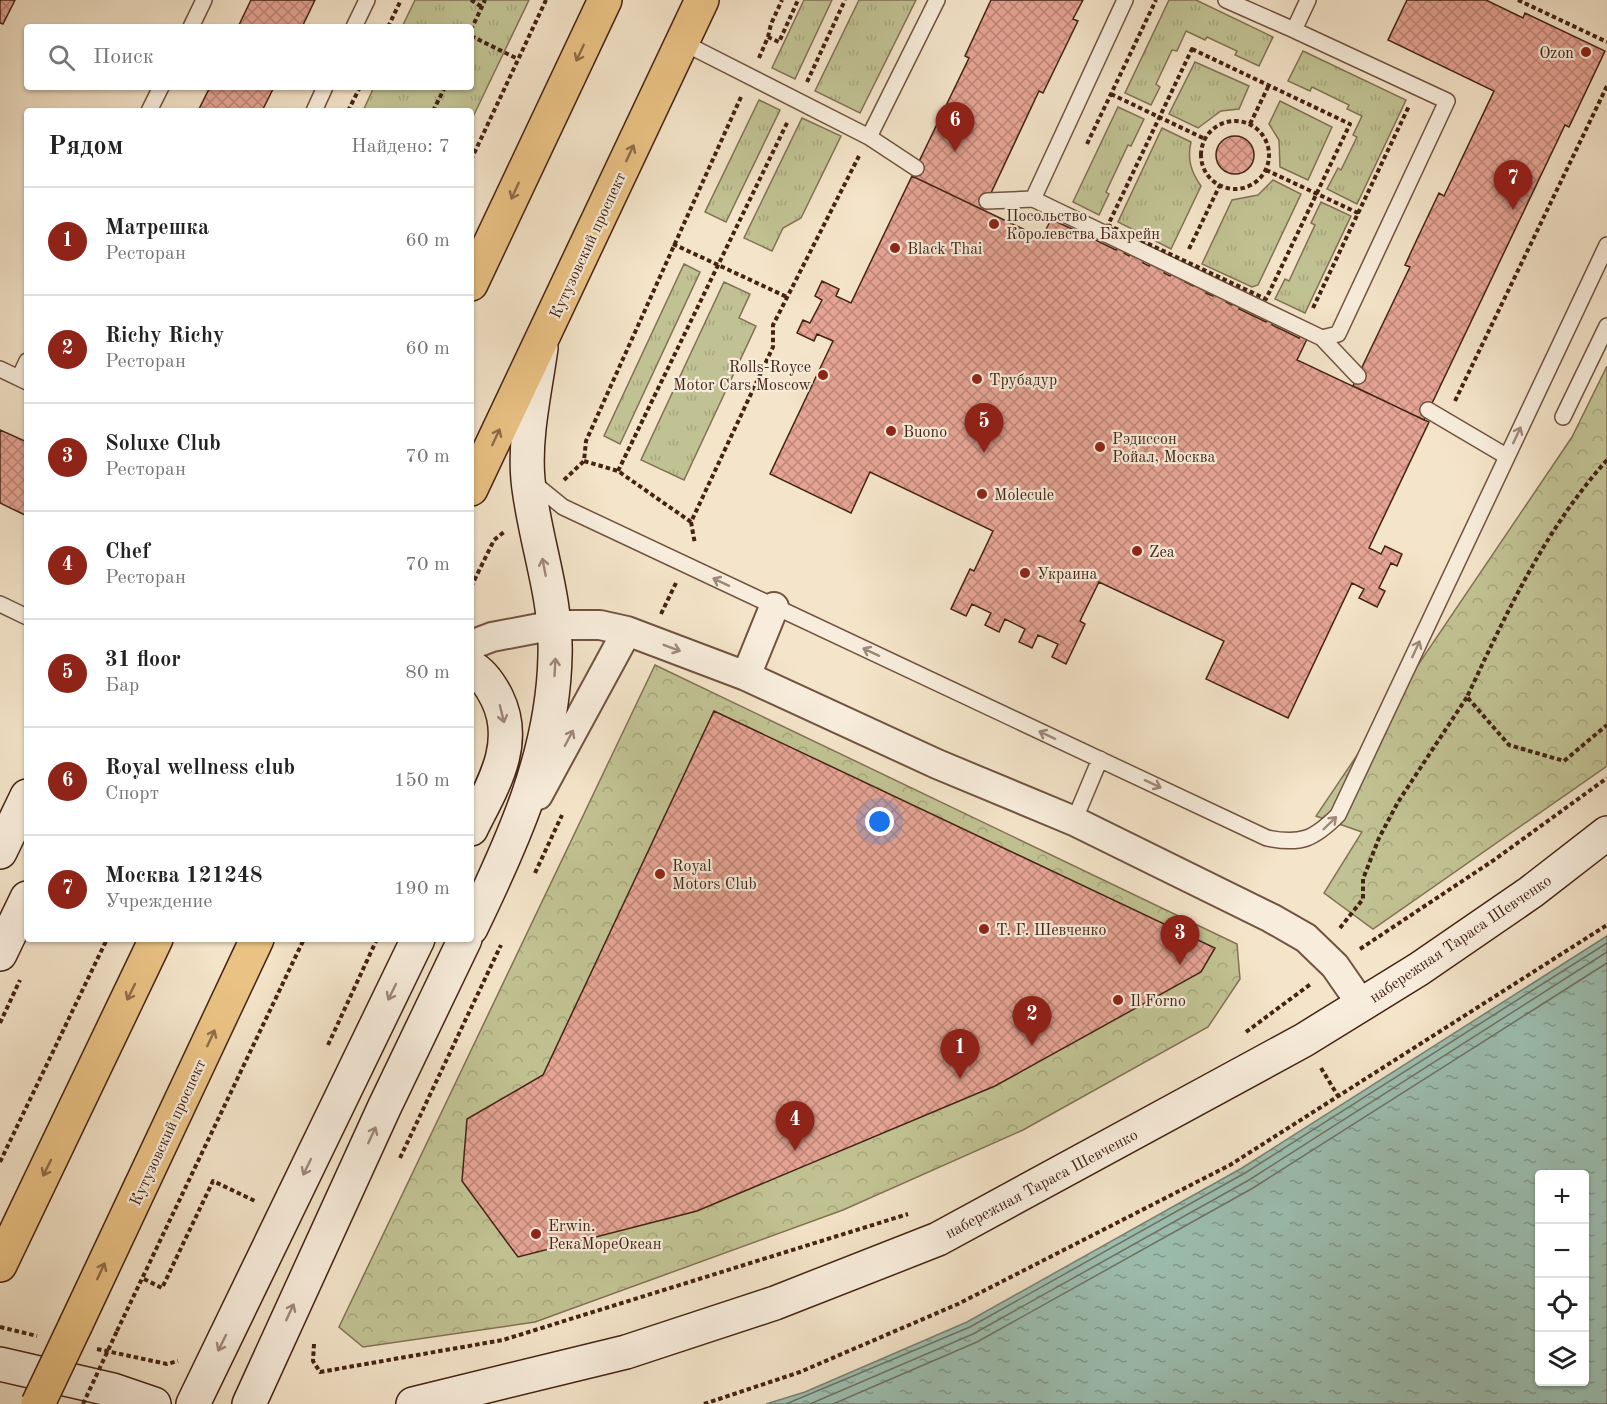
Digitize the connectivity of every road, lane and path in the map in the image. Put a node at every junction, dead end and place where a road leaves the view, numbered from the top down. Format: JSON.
{"nodes":[{"id":1,"x":204,"y":0,"type":"edge"},
{"id":2,"x":367,"y":0,"type":"edge"},
{"id":3,"x":401,"y":0,"type":"edge"},
{"id":4,"x":471,"y":0,"type":"edge"},
{"id":5,"x":485,"y":0,"type":"edge"},
{"id":6,"x":546,"y":0,"type":"edge"},
{"id":7,"x":605,"y":0,"type":"edge"},
{"id":8,"x":702,"y":0,"type":"edge"},
{"id":9,"x":782,"y":0,"type":"edge"},
{"id":10,"x":798,"y":0,"type":"edge"},
{"id":11,"x":845,"y":0,"type":"edge"},
{"id":12,"x":937,"y":0,"type":"edge"},
{"id":13,"x":1125,"y":0,"type":"edge"},
{"id":14,"x":1156,"y":0,"type":"edge"},
{"id":15,"x":1226,"y":0,"type":"edge"},
{"id":16,"x":1308,"y":0,"type":"edge"},
{"id":17,"x":1518,"y":0,"type":"edge"},
{"id":18,"x":482,"y":7,"type":"junction"},
{"id":19,"x":192,"y":24,"type":"edge"},
{"id":20,"x":355,"y":24,"type":"edge"},
{"id":21,"x":389,"y":24,"type":"edge"},
{"id":22,"x":474,"y":24,"type":"edge"},
{"id":23,"x":1294,"y":30,"type":"junction"},
{"id":24,"x":474,"y":37,"type":"edge"},
{"id":25,"x":768,"y":37,"type":"junction"},
{"id":26,"x":682,"y":42,"type":"junction"},
{"id":27,"x":1607,"y":42,"type":"edge"},
{"id":28,"x":518,"y":59,"type":"junction"},
{"id":29,"x":751,"y":75,"type":"junction"},
{"id":30,"x":1269,"y":85,"type":"junction"},
{"id":31,"x":1607,"y":86,"type":"edge"},
{"id":32,"x":1418,"y":87,"type":"junction"},
{"id":33,"x":160,"y":90,"type":"edge"},
{"id":34,"x":324,"y":90,"type":"edge"},
{"id":35,"x":358,"y":90,"type":"edge"},
{"id":36,"x":443,"y":90,"type":"edge"},
{"id":37,"x":1111,"y":94,"type":"junction"},
{"id":38,"x":798,"y":100,"type":"junction"},
{"id":39,"x":150,"y":108,"type":"edge"},
{"id":40,"x":315,"y":108,"type":"edge"},
{"id":41,"x":350,"y":108,"type":"edge"},
{"id":42,"x":434,"y":108,"type":"edge"},
{"id":43,"x":1159,"y":117,"type":"junction"},
{"id":44,"x":1250,"y":124,"type":"junction"},
{"id":45,"x":869,"y":137,"type":"junction"},
{"id":46,"x":1205,"y":139,"type":"junction"},
{"id":47,"x":474,"y":154,"type":"edge"},
{"id":48,"x":1082,"y":154,"type":"dead end"},
{"id":49,"x":916,"y":168,"type":"dead end"},
{"id":50,"x":1266,"y":170,"type":"junction"},
{"id":51,"x":1220,"y":185,"type":"junction"},
{"id":52,"x":1316,"y":193,"type":"junction"},
{"id":53,"x":1033,"y":199,"type":"junction"},
{"id":54,"x":987,"y":201,"type":"dead end"},
{"id":55,"x":1358,"y":213,"type":"junction"},
{"id":56,"x":1098,"y":220,"type":"dead end"},
{"id":57,"x":1108,"y":225,"type":"junction"},
{"id":58,"x":673,"y":244,"type":"junction"},
{"id":59,"x":1607,"y":245,"type":"edge"},
{"id":60,"x":1184,"y":260,"type":"junction"},
{"id":61,"x":718,"y":267,"type":"junction"},
{"id":62,"x":474,"y":278,"type":"edge"},
{"id":63,"x":787,"y":297,"type":"junction"},
{"id":64,"x":1266,"y":299,"type":"junction"},
{"id":65,"x":1275,"y":304,"type":"dead end"},
{"id":66,"x":1310,"y":313,"type":"dead end"},
{"id":67,"x":1607,"y":326,"type":"edge"},
{"id":68,"x":1322,"y":338,"type":"junction"},
{"id":69,"x":543,"y":339,"type":"junction"},
{"id":70,"x":0,"y":369,"type":"edge"},
{"id":71,"x":1358,"y":376,"type":"dead end"},
{"id":72,"x":23,"y":380,"type":"edge"},
{"id":73,"x":1428,"y":410,"type":"dead end"},
{"id":74,"x":1563,"y":417,"type":"dead end"},
{"id":75,"x":1446,"y":421,"type":"junction"},
{"id":76,"x":1506,"y":456,"type":"junction"},
{"id":77,"x":1607,"y":460,"type":"edge"},
{"id":78,"x":618,"y":471,"type":"junction"},
{"id":79,"x":528,"y":478,"type":"junction"},
{"id":80,"x":474,"y":483,"type":"edge"},
{"id":81,"x":691,"y":522,"type":"junction"},
{"id":82,"x":685,"y":565,"type":"junction"},
{"id":83,"x":0,"y":604,"type":"edge"},
{"id":84,"x":774,"y":607,"type":"junction"},
{"id":85,"x":24,"y":616,"type":"edge"},
{"id":86,"x":555,"y":625,"type":"junction"},
{"id":87,"x":638,"y":635,"type":"junction"},
{"id":88,"x":474,"y":644,"type":"edge"},
{"id":89,"x":474,"y":668,"type":"edge"},
{"id":90,"x":746,"y":676,"type":"junction"},
{"id":91,"x":1467,"y":697,"type":"junction"},
{"id":92,"x":1607,"y":725,"type":"edge"},
{"id":93,"x":1100,"y":759,"type":"junction"},
{"id":94,"x":1607,"y":778,"type":"edge"},
{"id":95,"x":24,"y":802,"type":"edge"},
{"id":96,"x":567,"y":805,"type":"dead end"},
{"id":97,"x":1074,"y":821,"type":"junction"},
{"id":98,"x":474,"y":823,"type":"edge"},
{"id":99,"x":1607,"y":833,"type":"edge"},
{"id":100,"x":511,"y":845,"type":"junction"},
{"id":101,"x":0,"y":852,"type":"edge"},
{"id":102,"x":532,"y":879,"type":"dead end"},
{"id":103,"x":24,"y":904,"type":"edge"},
{"id":104,"x":474,"y":922,"type":"edge"},
{"id":105,"x":1607,"y":925,"type":"edge"},
{"id":106,"x":106,"y":942,"type":"edge"},
{"id":107,"x":155,"y":942,"type":"edge"},
{"id":108,"x":256,"y":942,"type":"edge"},
{"id":109,"x":302,"y":942,"type":"edge"},
{"id":110,"x":417,"y":942,"type":"edge"},
{"id":111,"x":464,"y":942,"type":"edge"},
{"id":112,"x":502,"y":942,"type":"dead end"},
{"id":113,"x":0,"y":954,"type":"edge"},
{"id":114,"x":1345,"y":958,"type":"junction"},
{"id":115,"x":1362,"y":1005,"type":"junction"},
{"id":116,"x":1244,"y":1033,"type":"dead end"},
{"id":117,"x":399,"y":1160,"type":"dead end"},
{"id":118,"x":0,"y":1162,"type":"edge"},
{"id":119,"x":256,"y":1201,"type":"dead end"},
{"id":120,"x":913,"y":1212,"type":"dead end"},
{"id":121,"x":0,"y":1265,"type":"edge"},
{"id":122,"x":144,"y":1279,"type":"junction"},
{"id":123,"x":314,"y":1341,"type":"dead end"},
{"id":124,"x":0,"y":1364,"type":"edge"},
{"id":125,"x":38,"y":1404,"type":"edge"},
{"id":126,"x":83,"y":1404,"type":"edge"},
{"id":127,"x":154,"y":1404,"type":"edge"},
{"id":128,"x":193,"y":1404,"type":"edge"},
{"id":129,"x":249,"y":1404,"type":"edge"},
{"id":130,"x":413,"y":1404,"type":"edge"},
{"id":131,"x":704,"y":1404,"type":"edge"}],
"edges":[{"from":1,"to":19,"type":"lane"},
{"from":2,"to":20,"type":"lane"},
{"from":3,"to":21,"type":"path"},
{"from":4,"to":18,"type":"path"},
{"from":5,"to":18,"type":"path"},
{"from":6,"to":28,"type":"path"},
{"from":7,"to":62,"type":"main road","one_way":true},
{"from":8,"to":26,"type":"main road","name":"Кутузовский проспект"},
{"from":9,"to":25,"type":"path"},
{"from":10,"to":25,"type":"path"},
{"from":11,"to":38,"type":"path"},
{"from":12,"to":45,"type":"lane"},
{"from":13,"to":53,"type":"lane"},
{"from":14,"to":37,"type":"path"},
{"from":15,"to":23,"type":"lane"},
{"from":16,"to":23,"type":"lane"},
{"from":17,"to":27,"type":"path"},
{"from":18,"to":22,"type":"path"},
{"from":23,"to":32,"type":"lane"},
{"from":24,"to":28,"type":"path"},
{"from":25,"to":29,"type":"path"},
{"from":26,"to":29,"type":"lane"},
{"from":69,"to":26,"type":"main road","name":"Кутузовский проспект","one_way":true},
{"from":28,"to":47,"type":"path"},
{"from":29,"to":38,"type":"lane"},
{"from":29,"to":58,"type":"path"},
{"from":30,"to":43,"type":"path"},
{"from":30,"to":44,"type":"path"},
{"from":30,"to":52,"type":"path"},
{"from":31,"to":75,"type":"path"},
{"from":32,"to":55,"type":"path"},
{"from":32,"to":68,"type":"lane"},
{"from":33,"to":39,"type":"lane"},
{"from":34,"to":40,"type":"lane"},
{"from":35,"to":41,"type":"path"},
{"from":36,"to":42,"type":"path"},
{"from":37,"to":43,"type":"path"},
{"from":37,"to":48,"type":"path"},
{"from":38,"to":45,"type":"lane"},
{"from":38,"to":61,"type":"path"},
{"from":43,"to":46,"type":"path"},
{"from":43,"to":57,"type":"path"},
{"from":44,"to":46,"type":"path"},
{"from":44,"to":50,"type":"path"},
{"from":45,"to":49,"type":"lane"},
{"from":45,"to":63,"type":"path"},
{"from":46,"to":51,"type":"path"},
{"from":50,"to":51,"type":"path"},
{"from":50,"to":52,"type":"path"},
{"from":51,"to":60,"type":"path"},
{"from":52,"to":55,"type":"path"},
{"from":52,"to":64,"type":"path"},
{"from":53,"to":54,"type":"lane"},
{"from":53,"to":68,"type":"lane"},
{"from":55,"to":66,"type":"path"},
{"from":56,"to":57,"type":"path"},
{"from":57,"to":60,"type":"path"},
{"from":58,"to":61,"type":"path"},
{"from":58,"to":78,"type":"path"},
{"from":76,"to":59,"type":"lane","one_way":true},
{"from":60,"to":64,"type":"path"},
{"from":61,"to":63,"type":"path"},
{"from":61,"to":78,"type":"path"},
{"from":63,"to":81,"type":"path"},
{"from":64,"to":65,"type":"path"},
{"from":67,"to":74,"type":"lane"},
{"from":68,"to":71,"type":"lane"},
{"from":69,"to":79,"type":"main road"},
{"from":80,"to":69,"type":"main road","name":"Кутузовский проспект","one_way":true},
{"from":70,"to":72,"type":"lane"},
{"from":73,"to":75,"type":"lane"},
{"from":75,"to":76,"type":"lane"},
{"from":93,"to":76,"type":"lane","one_way":true},
{"from":77,"to":91,"type":"path"},
{"from":78,"to":81,"type":"path"},
{"from":79,"to":82,"type":"lane"},
{"from":86,"to":79,"type":"main road","one_way":true},
{"from":81,"to":82,"type":"path"},
{"from":84,"to":82,"type":"lane","one_way":true},
{"from":82,"to":87,"type":"path"},
{"from":83,"to":85,"type":"lane"},
{"from":84,"to":90,"type":"street"},
{"from":93,"to":84,"type":"lane","one_way":true},
{"from":86,"to":87,"type":"street"},
{"from":86,"to":88,"type":"street"},
{"from":100,"to":86,"type":"main road","one_way":true},
{"from":87,"to":90,"type":"street","one_way":true},
{"from":100,"to":87,"type":"street","one_way":true},
{"from":89,"to":98,"type":"main road","one_way":true},
{"from":90,"to":97,"type":"street"},
{"from":91,"to":92,"type":"path"},
{"from":91,"to":114,"type":"path"},
{"from":93,"to":97,"type":"lane"},
{"from":94,"to":114,"type":"path"},
{"from":95,"to":101,"type":"main road"},
{"from":96,"to":102,"type":"path"},
{"from":97,"to":114,"type":"street"},
{"from":99,"to":115,"type":"main road","name":"набережная Тараса Шевченко"},
{"from":100,"to":104,"type":"main road"},
{"from":103,"to":113,"type":"main road"},
{"from":105,"to":131,"type":"path"},
{"from":106,"to":118,"type":"path"},
{"from":107,"to":121,"type":"main road","one_way":true},
{"from":125,"to":108,"type":"main road","name":"Кутузовский проспект","one_way":true,"bridge":true},
{"from":109,"to":122,"type":"path"},
{"from":110,"to":128,"type":"main road","one_way":true},
{"from":129,"to":111,"type":"main road","one_way":true},
{"from":112,"to":117,"type":"path"},
{"from":114,"to":115,"type":"street"},
{"from":114,"to":116,"type":"path"},
{"from":115,"to":130,"type":"main road","name":"набережная Тараса Шевченко"},
{"from":119,"to":122,"type":"path"},
{"from":120,"to":123,"type":"path"},
{"from":122,"to":126,"type":"path","bridge":true},
{"from":124,"to":127,"type":"main road"}]}
